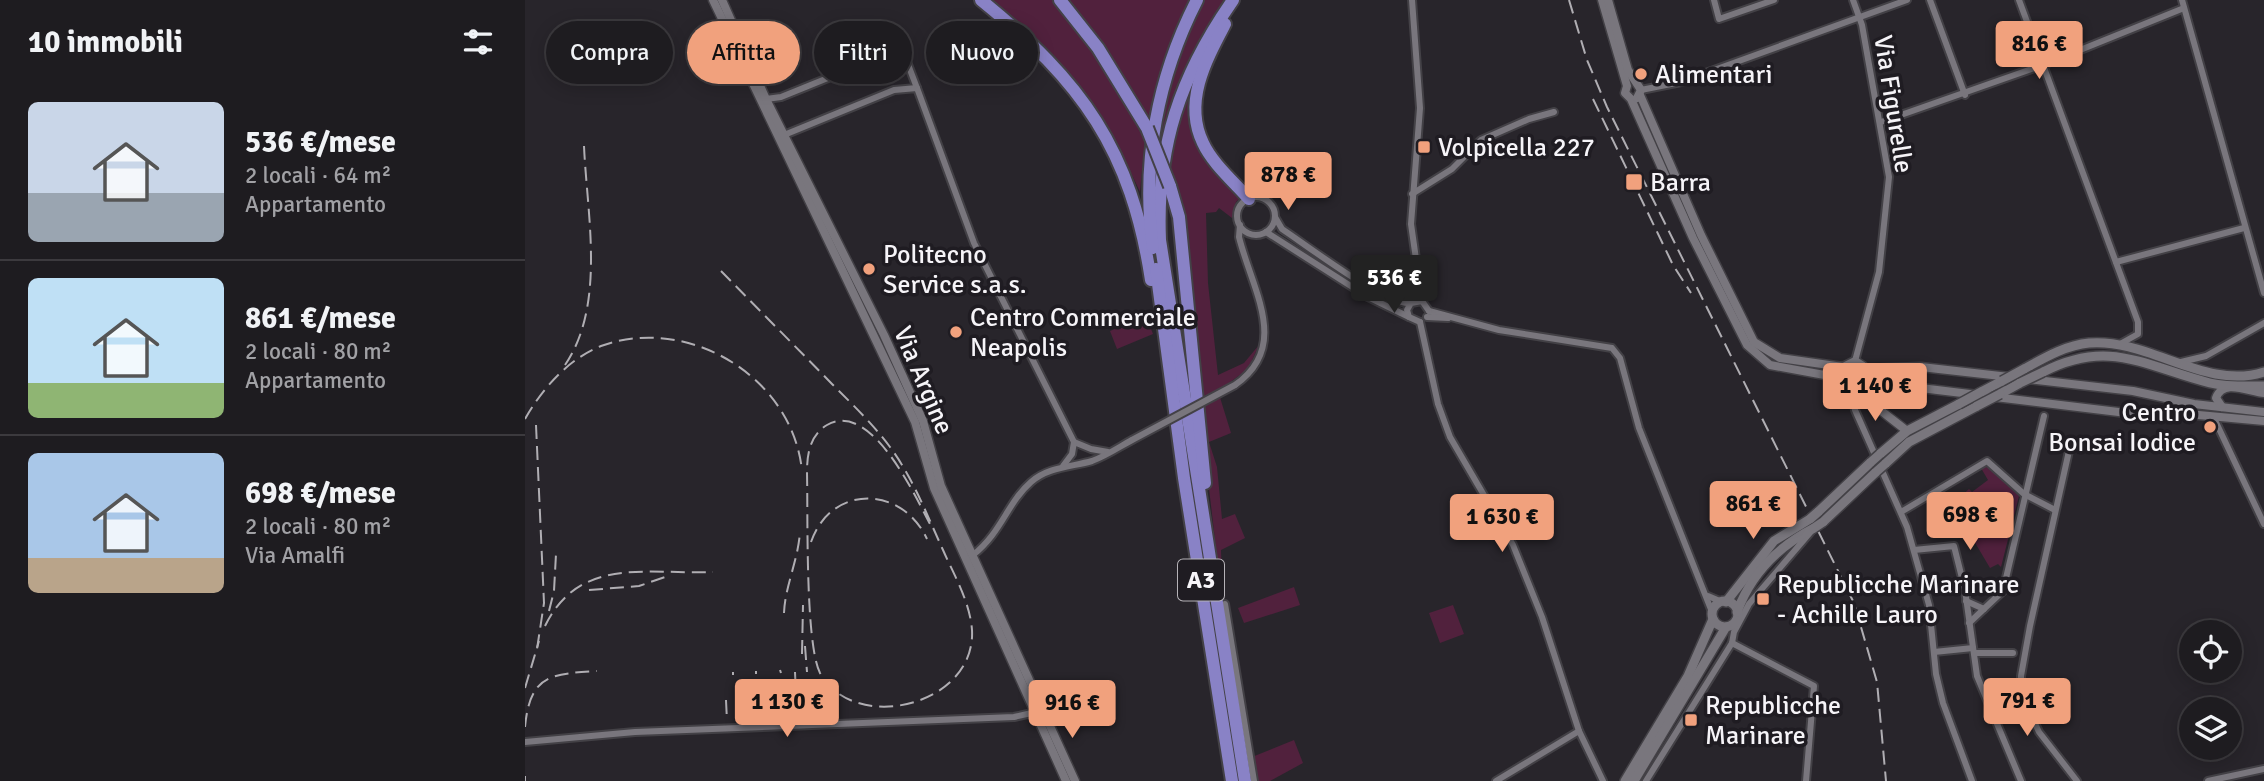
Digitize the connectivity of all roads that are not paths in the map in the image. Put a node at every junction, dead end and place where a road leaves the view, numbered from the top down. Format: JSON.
{"nodes":[{"id":1,"x":713,"y":0,"type":"edge"},
{"id":2,"x":722,"y":0,"type":"edge"},
{"id":3,"x":981,"y":0,"type":"edge"},
{"id":4,"x":1060,"y":0,"type":"edge"},
{"id":5,"x":1197,"y":0,"type":"edge"},
{"id":6,"x":1233,"y":0,"type":"edge"},
{"id":7,"x":1240,"y":0,"type":"edge"},
{"id":8,"x":1412,"y":0,"type":"edge"},
{"id":9,"x":1602,"y":0,"type":"edge"},
{"id":10,"x":1608,"y":0,"type":"edge"},
{"id":11,"x":1714,"y":0,"type":"edge"},
{"id":12,"x":1774,"y":0,"type":"edge"},
{"id":13,"x":1853,"y":0,"type":"edge"},
{"id":14,"x":1907,"y":0,"type":"edge"},
{"id":15,"x":1930,"y":0,"type":"edge"},
{"id":16,"x":2019,"y":0,"type":"edge"},
{"id":17,"x":2182,"y":0,"type":"edge"},
{"id":18,"x":2185,"y":8,"type":"junction"},
{"id":19,"x":1861,"y":16,"type":"junction"},
{"id":20,"x":2043,"y":65,"type":"junction"},
{"id":21,"x":917,"y":88,"type":"junction"},
{"id":22,"x":1635,"y":90,"type":"junction"},
{"id":23,"x":1965,"y":95,"type":"junction"},
{"id":24,"x":766,"y":99,"type":"junction"},
{"id":25,"x":1554,"y":112,"type":"dead end"},
{"id":26,"x":1881,"y":122,"type":"junction"},
{"id":27,"x":784,"y":135,"type":"junction"},
{"id":28,"x":1412,"y":194,"type":"junction"},
{"id":29,"x":1249,"y":199,"type":"junction"},
{"id":30,"x":1275,"y":217,"type":"junction"},
{"id":31,"x":1240,"y":225,"type":"junction"},
{"id":32,"x":2244,"y":228,"type":"junction"},
{"id":33,"x":1266,"y":232,"type":"junction"},
{"id":34,"x":1251,"y":234,"type":"junction"},
{"id":35,"x":1242,"y":247,"type":"junction"},
{"id":36,"x":2116,"y":262,"type":"junction"},
{"id":37,"x":2264,"y":293,"type":"edge"},
{"id":38,"x":1417,"y":300,"type":"junction"},
{"id":39,"x":1428,"y":314,"type":"junction"},
{"id":40,"x":1409,"y":317,"type":"junction"},
{"id":41,"x":1420,"y":322,"type":"junction"},
{"id":42,"x":2264,"y":323,"type":"edge"},
{"id":43,"x":2120,"y":344,"type":"junction"},
{"id":44,"x":1855,"y":361,"type":"junction"},
{"id":45,"x":2175,"y":362,"type":"junction"},
{"id":46,"x":1843,"y":367,"type":"junction"},
{"id":47,"x":1865,"y":369,"type":"junction"},
{"id":48,"x":2264,"y":372,"type":"edge"},
{"id":49,"x":1842,"y":378,"type":"junction"},
{"id":50,"x":1170,"y":380,"type":"junction"},
{"id":51,"x":1857,"y":386,"type":"junction"},
{"id":52,"x":2237,"y":386,"type":"junction"},
{"id":53,"x":2264,"y":386,"type":"edge"},
{"id":54,"x":2264,"y":393,"type":"edge"},
{"id":55,"x":2222,"y":407,"type":"junction"},
{"id":56,"x":2264,"y":412,"type":"edge"},
{"id":57,"x":2044,"y":416,"type":"dead end"},
{"id":58,"x":2213,"y":416,"type":"junction"},
{"id":59,"x":2264,"y":421,"type":"edge"},
{"id":60,"x":1907,"y":431,"type":"junction"},
{"id":61,"x":2071,"y":442,"type":"dead end"},
{"id":62,"x":1077,"y":444,"type":"junction"},
{"id":63,"x":1106,"y":452,"type":"junction"},
{"id":64,"x":1876,"y":452,"type":"junction"},
{"id":65,"x":1086,"y":462,"type":"junction"},
{"id":66,"x":1062,"y":467,"type":"junction"},
{"id":67,"x":2024,"y":494,"type":"junction"},
{"id":68,"x":2055,"y":510,"type":"junction"},
{"id":69,"x":1901,"y":512,"type":"junction"},
{"id":70,"x":2263,"y":520,"type":"edge"},
{"id":71,"x":1816,"y":523,"type":"junction"},
{"id":72,"x":1914,"y":550,"type":"junction"},
{"id":73,"x":969,"y":556,"type":"junction"},
{"id":74,"x":1210,"y":567,"type":"junction"},
{"id":75,"x":1708,"y":596,"type":"junction"},
{"id":76,"x":1966,"y":601,"type":"junction"},
{"id":77,"x":1724,"y":602,"type":"junction"},
{"id":78,"x":1225,"y":604,"type":"dead end"},
{"id":79,"x":1984,"y":609,"type":"junction"},
{"id":80,"x":1737,"y":612,"type":"junction"},
{"id":81,"x":1713,"y":615,"type":"junction"},
{"id":82,"x":1969,"y":623,"type":"junction"},
{"id":83,"x":1726,"y":627,"type":"junction"},
{"id":84,"x":1732,"y":643,"type":"junction"},
{"id":85,"x":1974,"y":650,"type":"junction"},
{"id":86,"x":1934,"y":652,"type":"junction"},
{"id":87,"x":2013,"y":653,"type":"dead end"},
{"id":88,"x":1039,"y":711,"type":"junction"},
{"id":89,"x":1579,"y":731,"type":"junction"},
{"id":90,"x":525,"y":742,"type":"edge"},
{"id":91,"x":2264,"y":769,"type":"edge"},
{"id":92,"x":1066,"y":781,"type":"edge"},
{"id":93,"x":1075,"y":781,"type":"edge"},
{"id":94,"x":1232,"y":781,"type":"edge"},
{"id":95,"x":1245,"y":781,"type":"edge"},
{"id":96,"x":1254,"y":781,"type":"edge"},
{"id":97,"x":1496,"y":781,"type":"edge"},
{"id":98,"x":1603,"y":781,"type":"edge"},
{"id":99,"x":1625,"y":781,"type":"edge"},
{"id":100,"x":1634,"y":781,"type":"edge"},
{"id":101,"x":1646,"y":781,"type":"edge"},
{"id":102,"x":1805,"y":781,"type":"edge"},
{"id":103,"x":1972,"y":781,"type":"edge"},
{"id":104,"x":2021,"y":781,"type":"edge"},
{"id":105,"x":2077,"y":781,"type":"edge"},
{"id":106,"x":2208,"y":781,"type":"edge"}],
"edges":[{"from":1,"to":73,"type":"street","name":"Via Argine"},
{"from":2,"to":24,"type":"street","name":"Via Argine"},
{"from":3,"to":50,"type":"highway"},
{"from":4,"to":74,"type":"highway","bridge":true},
{"from":5,"to":50,"type":"highway","number":"A3"},
{"from":6,"to":74,"type":"highway","number":"A3"},
{"from":7,"to":29,"type":"highway"},
{"from":8,"to":28,"type":"street"},
{"from":9,"to":22,"type":"street"},
{"from":10,"to":22,"type":"street"},
{"from":11,"to":12,"type":"street"},
{"from":13,"to":19,"type":"street","name":"Via Figurelle"},
{"from":14,"to":19,"type":"street"},
{"from":15,"to":23,"type":"street"},
{"from":16,"to":20,"type":"street"},
{"from":17,"to":18,"type":"street"},
{"from":18,"to":20,"type":"street"},
{"from":18,"to":32,"type":"street"},
{"from":19,"to":22,"type":"street"},
{"from":19,"to":26,"type":"street","name":"Via Figurelle"},
{"from":20,"to":23,"type":"street"},
{"from":20,"to":36,"type":"street"},
{"from":21,"to":24,"type":"street"},
{"from":21,"to":27,"type":"street"},
{"from":21,"to":62,"type":"street"},
{"from":22,"to":46,"type":"street"},
{"from":22,"to":49,"type":"street"},
{"from":23,"to":26,"type":"street"},
{"from":24,"to":27,"type":"street","name":"Via Argine"},
{"from":25,"to":28,"type":"street"},
{"from":26,"to":44,"type":"street","name":"Via Figurelle"},
{"from":27,"to":73,"type":"street","name":"Via Argine"},
{"from":28,"to":38,"type":"street"},
{"from":29,"to":30,"type":"street"},
{"from":29,"to":31,"type":"street"},
{"from":30,"to":33,"type":"street"},
{"from":30,"to":38,"type":"street"},
{"from":31,"to":34,"type":"street"},
{"from":31,"to":35,"type":"street"},
{"from":32,"to":36,"type":"street"},
{"from":32,"to":37,"type":"street"},
{"from":33,"to":34,"type":"street"},
{"from":33,"to":40,"type":"street"},
{"from":34,"to":35,"type":"street"},
{"from":35,"to":63,"type":"street","bridge":true},
{"from":36,"to":43,"type":"street"},
{"from":38,"to":39,"type":"street"},
{"from":38,"to":40,"type":"street"},
{"from":39,"to":41,"type":"street"},
{"from":39,"to":75,"type":"street"},
{"from":40,"to":41,"type":"street"},
{"from":41,"to":89,"type":"street"},
{"from":42,"to":45,"type":"street"},
{"from":43,"to":45,"type":"main road"},
{"from":43,"to":60,"type":"main road","bridge":true},
{"from":44,"to":46,"type":"street"},
{"from":44,"to":47,"type":"street"},
{"from":45,"to":48,"type":"main road"},
{"from":46,"to":49,"type":"street"},
{"from":47,"to":51,"type":"street"},
{"from":47,"to":55,"type":"street"},
{"from":49,"to":51,"type":"street"},
{"from":50,"to":94,"type":"highway","number":"A3"},
{"from":51,"to":58,"type":"street"},
{"from":51,"to":60,"type":"street"},
{"from":51,"to":64,"type":"street"},
{"from":52,"to":53,"type":"main road"},
{"from":52,"to":54,"type":"street"},
{"from":52,"to":55,"type":"street"},
{"from":52,"to":71,"type":"main road","bridge":true},
{"from":55,"to":56,"type":"street"},
{"from":57,"to":67,"type":"street"},
{"from":58,"to":59,"type":"street"},
{"from":58,"to":70,"type":"street"},
{"from":60,"to":64,"type":"main road"},
{"from":61,"to":68,"type":"street"},
{"from":62,"to":63,"type":"street"},
{"from":62,"to":65,"type":"street"},
{"from":62,"to":66,"type":"street"},
{"from":63,"to":65,"type":"street"},
{"from":64,"to":69,"type":"street"},
{"from":64,"to":71,"type":"main road","bridge":true},
{"from":65,"to":66,"type":"street"},
{"from":66,"to":73,"type":"street"},
{"from":67,"to":68,"type":"street"},
{"from":67,"to":69,"type":"street"},
{"from":67,"to":79,"type":"street"},
{"from":68,"to":105,"type":"street"},
{"from":69,"to":72,"type":"street"},
{"from":71,"to":77,"type":"main road"},
{"from":71,"to":80,"type":"main road"},
{"from":71,"to":84,"type":"street"},
{"from":72,"to":76,"type":"street"},
{"from":72,"to":86,"type":"street"},
{"from":73,"to":88,"type":"street","name":"Via Argine"},
{"from":74,"to":95,"type":"highway","number":"A3"},
{"from":75,"to":77,"type":"street"},
{"from":75,"to":81,"type":"street"},
{"from":76,"to":79,"type":"street"},
{"from":76,"to":82,"type":"street"},
{"from":77,"to":80,"type":"main road"},
{"from":77,"to":81,"type":"main road"},
{"from":78,"to":96,"type":"street"},
{"from":79,"to":82,"type":"street"},
{"from":80,"to":83,"type":"main road"},
{"from":81,"to":83,"type":"main road"},
{"from":81,"to":99,"type":"main road"},
{"from":82,"to":85,"type":"street"},
{"from":83,"to":100,"type":"main road"},
{"from":84,"to":101,"type":"street"},
{"from":84,"to":102,"type":"street"},
{"from":85,"to":86,"type":"street"},
{"from":85,"to":87,"type":"street"},
{"from":85,"to":104,"type":"street"},
{"from":86,"to":103,"type":"street"},
{"from":88,"to":90,"type":"street"},
{"from":88,"to":92,"type":"street","name":"Via Argine"},
{"from":88,"to":93,"type":"street","name":"Via Argine"},
{"from":89,"to":97,"type":"street"},
{"from":89,"to":98,"type":"street"},
{"from":91,"to":106,"type":"street"}]}
